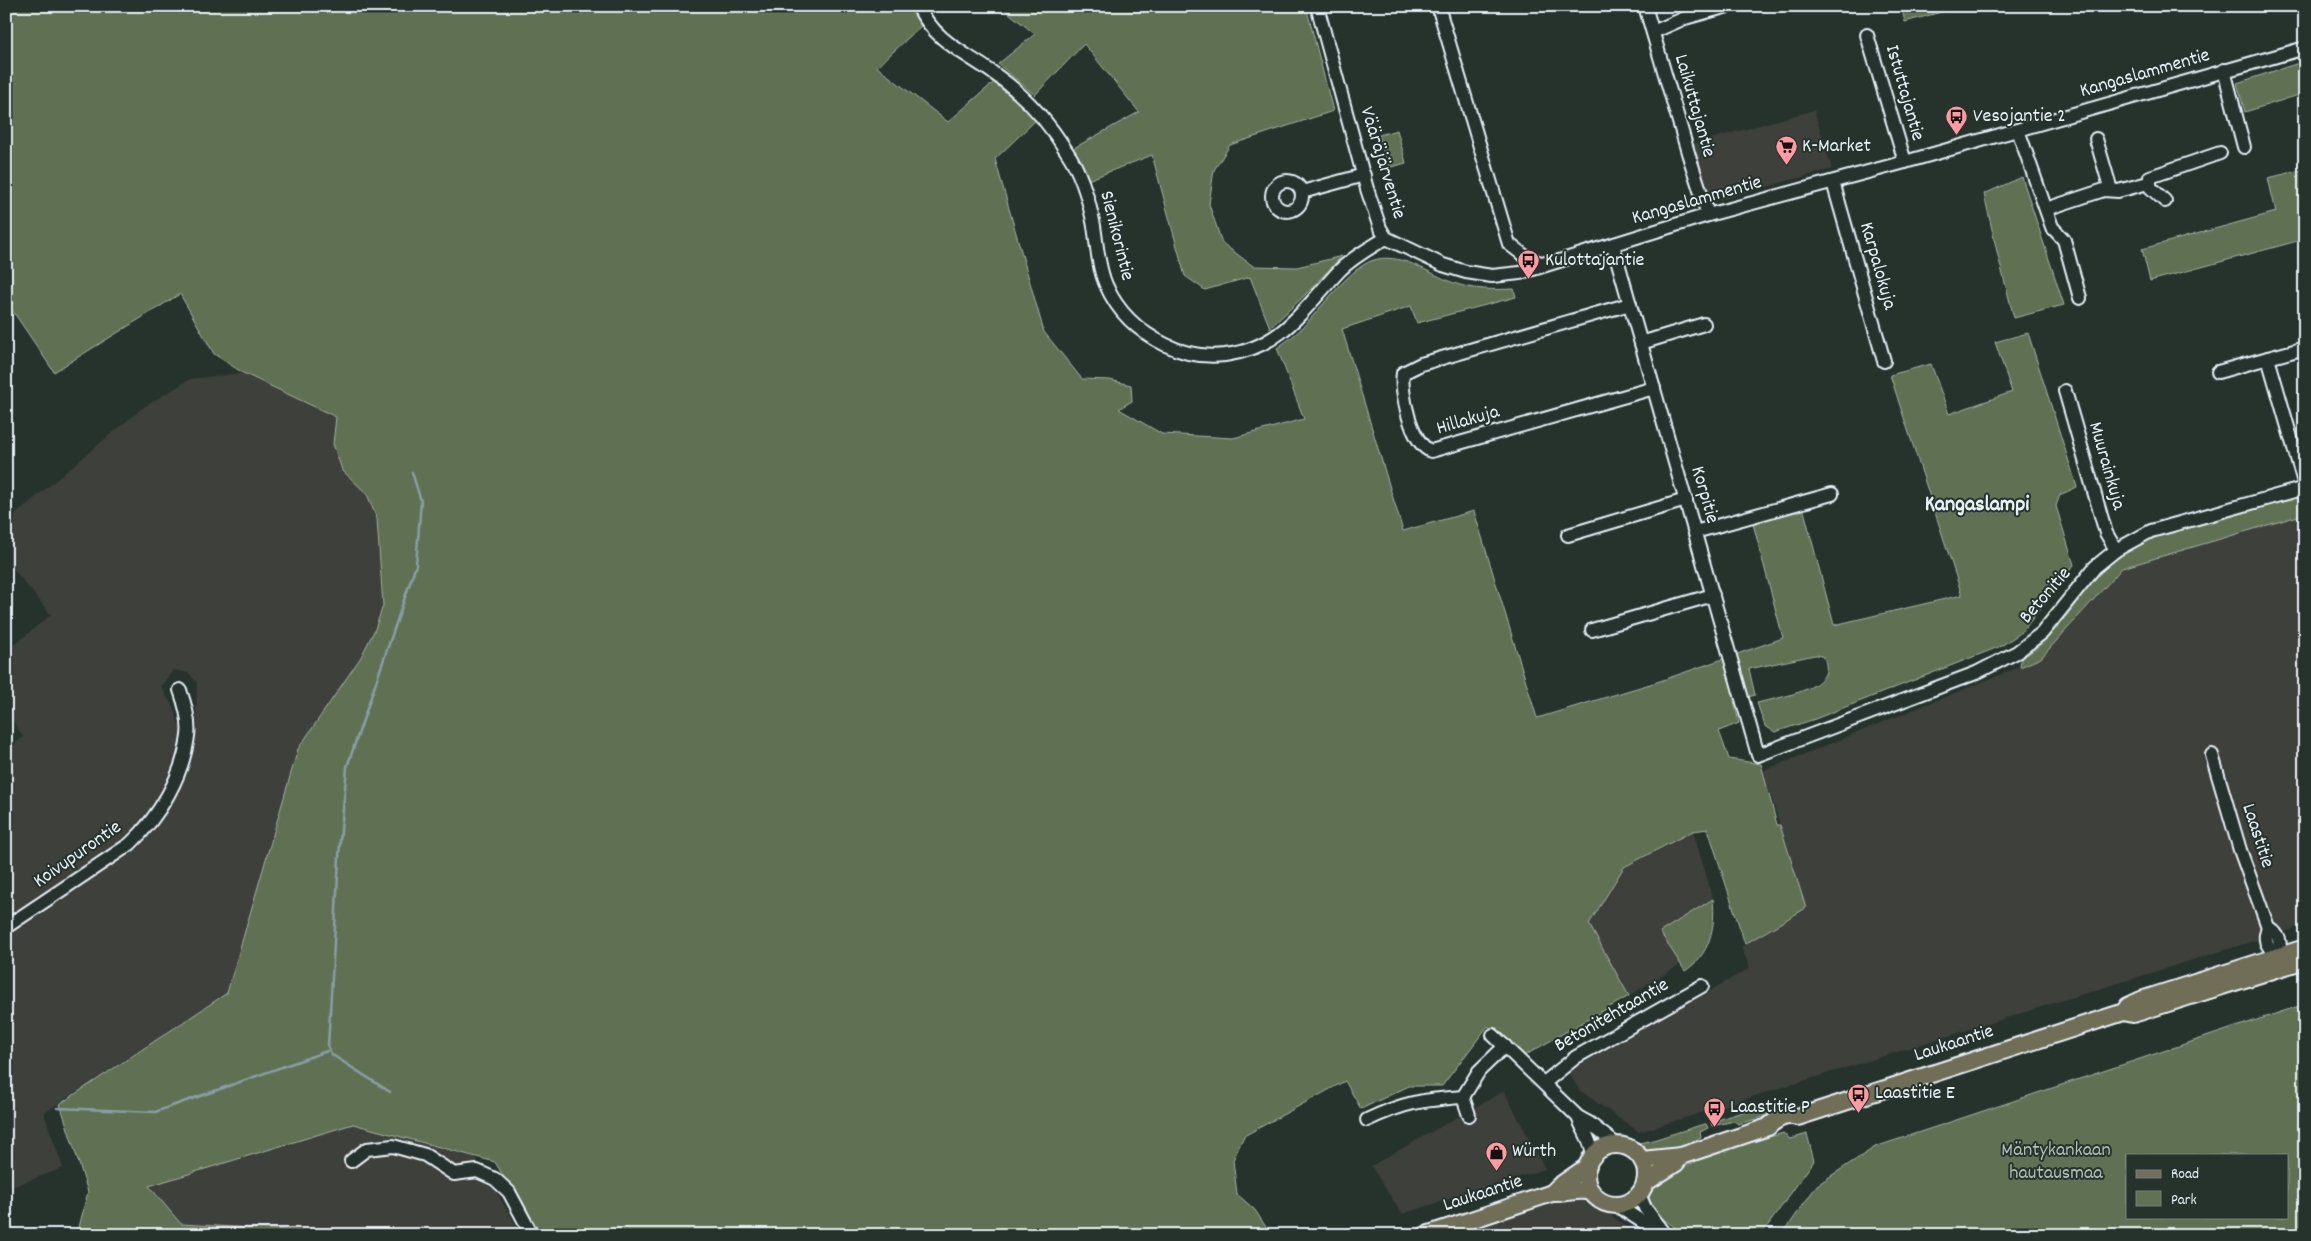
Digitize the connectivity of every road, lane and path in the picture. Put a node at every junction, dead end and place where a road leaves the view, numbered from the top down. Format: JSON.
{"nodes":[{"id":1,"x":918,"y":6,"type":"edge"},
{"id":2,"x":1317,"y":6,"type":"edge"},
{"id":3,"x":1438,"y":6,"type":"edge"},
{"id":4,"x":1646,"y":6,"type":"edge"},
{"id":5,"x":1728,"y":6,"type":"edge"},
{"id":6,"x":1653,"y":32,"type":"junction"},
{"id":7,"x":1867,"y":35,"type":"dead end"},
{"id":8,"x":2305,"y":48,"type":"edge"},
{"id":9,"x":2224,"y":70,"type":"junction"},
{"id":10,"x":2018,"y":130,"type":"junction"},
{"id":11,"x":2096,"y":139,"type":"dead end"},
{"id":12,"x":2244,"y":147,"type":"dead end"},
{"id":13,"x":2220,"y":153,"type":"dead end"},
{"id":14,"x":1905,"y":162,"type":"junction"},
{"id":15,"x":1364,"y":175,"type":"junction"},
{"id":16,"x":1833,"y":182,"type":"junction"},
{"id":17,"x":2148,"y":183,"type":"junction"},
{"id":18,"x":2111,"y":190,"type":"junction"},
{"id":19,"x":1302,"y":192,"type":"dead end"},
{"id":20,"x":2165,"y":201,"type":"dead end"},
{"id":21,"x":2046,"y":209,"type":"junction"},
{"id":22,"x":1708,"y":215,"type":"junction"},
{"id":23,"x":1386,"y":238,"type":"junction"},
{"id":24,"x":1613,"y":245,"type":"junction"},
{"id":25,"x":1548,"y":265,"type":"junction"},
{"id":26,"x":1505,"y":276,"type":"joint"},
{"id":27,"x":2080,"y":298,"type":"dead end"},
{"id":28,"x":1630,"y":304,"type":"junction"},
{"id":29,"x":1699,"y":325,"type":"dead end"},
{"id":30,"x":1641,"y":343,"type":"junction"},
{"id":31,"x":2305,"y":348,"type":"edge"},
{"id":32,"x":2268,"y":358,"type":"junction"},
{"id":33,"x":1884,"y":361,"type":"dead end"},
{"id":34,"x":2218,"y":372,"type":"dead end"},
{"id":35,"x":1654,"y":388,"type":"junction"},
{"id":36,"x":2065,"y":391,"type":"dead end"},
{"id":37,"x":2305,"y":486,"type":"edge"},
{"id":38,"x":1832,"y":494,"type":"dead end"},
{"id":39,"x":1686,"y":500,"type":"junction"},
{"id":40,"x":1695,"y":532,"type":"junction"},
{"id":41,"x":1568,"y":535,"type":"dead end"},
{"id":42,"x":2116,"y":550,"type":"junction"},
{"id":43,"x":1713,"y":596,"type":"junction"},
{"id":44,"x":1592,"y":630,"type":"dead end"},
{"id":45,"x":180,"y":690,"type":"dead end"},
{"id":46,"x":1758,"y":755,"type":"joint"},
{"id":47,"x":2212,"y":755,"type":"dead end"},
{"id":48,"x":6,"y":927,"type":"edge"},
{"id":49,"x":2305,"y":948,"type":"edge"},
{"id":50,"x":2305,"y":960,"type":"edge"},
{"id":51,"x":2280,"y":962,"type":"junction"},
{"id":52,"x":1702,"y":986,"type":"dead end"},
{"id":53,"x":1493,"y":1035,"type":"dead end"},
{"id":54,"x":1505,"y":1046,"type":"junction"},
{"id":55,"x":1544,"y":1083,"type":"junction"},
{"id":56,"x":1463,"y":1097,"type":"junction"},
{"id":57,"x":1469,"y":1115,"type":"dead end"},
{"id":58,"x":1578,"y":1117,"type":"junction"},
{"id":59,"x":1368,"y":1120,"type":"dead end"},
{"id":60,"x":1617,"y":1145,"type":"junction"},
{"id":61,"x":1681,"y":1156,"type":"junction"},
{"id":62,"x":1642,"y":1160,"type":"junction"},
{"id":63,"x":351,"y":1161,"type":"dead end"},
{"id":64,"x":1590,"y":1161,"type":"junction"},
{"id":65,"x":1642,"y":1188,"type":"junction"},
{"id":66,"x":1592,"y":1192,"type":"junction"},
{"id":67,"x":1552,"y":1193,"type":"junction"},
{"id":68,"x":1616,"y":1205,"type":"junction"},
{"id":69,"x":1665,"y":1233,"type":"edge"},
{"id":70,"x":532,"y":1235,"type":"edge"},
{"id":71,"x":1426,"y":1235,"type":"edge"}],
"edges":[{"from":1,"to":23,"type":"street","name":"Sienikorintie"},
{"from":2,"to":15,"type":"street","name":"Vääräjärventie"},
{"from":3,"to":25,"type":"street"},
{"from":4,"to":6,"type":"street","name":"Laikuttajantie"},
{"from":5,"to":6,"type":"street"},
{"from":6,"to":22,"type":"street","name":"Laikuttajantie"},
{"from":7,"to":14,"type":"street","name":"Istuttajantie"},
{"from":8,"to":9,"type":"street","name":"Kangaslammentie"},
{"from":9,"to":10,"type":"street","name":"Kangaslammentie"},
{"from":9,"to":12,"type":"street"},
{"from":10,"to":14,"type":"street","name":"Kangaslammentie"},
{"from":10,"to":21,"type":"street"},
{"from":11,"to":18,"type":"street"},
{"from":13,"to":17,"type":"street"},
{"from":14,"to":16,"type":"street","name":"Kangaslammentie"},
{"from":15,"to":19,"type":"street"},
{"from":15,"to":23,"type":"street","name":"Vääräjärventie"},
{"from":16,"to":22,"type":"street","name":"Kangaslammentie"},
{"from":16,"to":33,"type":"street","name":"Karpalokuja"},
{"from":17,"to":18,"type":"street"},
{"from":17,"to":20,"type":"street"},
{"from":18,"to":21,"type":"street"},
{"from":21,"to":27,"type":"street"},
{"from":22,"to":24,"type":"street","name":"Kangaslammentie"},
{"from":23,"to":26,"type":"street","name":"Vääräjärventie"},
{"from":24,"to":25,"type":"street","name":"Kangaslammentie"},
{"from":24,"to":28,"type":"street","name":"Korpitie"},
{"from":25,"to":26,"type":"street","name":"Kangaslammentie"},
{"from":28,"to":30,"type":"street","name":"Korpitie"},
{"from":28,"to":35,"type":"street","name":"Hillakuja"},
{"from":29,"to":30,"type":"street"},
{"from":30,"to":35,"type":"street","name":"Korpitie"},
{"from":31,"to":32,"type":"street"},
{"from":32,"to":34,"type":"street"},
{"from":32,"to":37,"type":"street"},
{"from":35,"to":39,"type":"street","name":"Korpitie"},
{"from":36,"to":42,"type":"street","name":"Muurainkuja"},
{"from":37,"to":42,"type":"street","name":"Betonitie"},
{"from":38,"to":40,"type":"street"},
{"from":39,"to":40,"type":"street","name":"Korpitie"},
{"from":39,"to":41,"type":"street"},
{"from":40,"to":43,"type":"street","name":"Korpitie"},
{"from":42,"to":46,"type":"street","name":"Betonitie"},
{"from":43,"to":44,"type":"street"},
{"from":43,"to":46,"type":"street","name":"Korpitie"},
{"from":45,"to":48,"type":"street","name":"Koivupurontie"},
{"from":47,"to":51,"type":"street","name":"Laastitie"},
{"from":49,"to":51,"type":"main road","name":"Laukaantie"},
{"from":50,"to":51,"type":"main road","name":"Laukaantie"},
{"from":51,"to":61,"type":"main road","name":"Laukaantie"},
{"from":52,"to":55,"type":"street","name":"Betonitehtaantie"},
{"from":53,"to":54,"type":"street"},
{"from":54,"to":55,"type":"street"},
{"from":54,"to":56,"type":"street"},
{"from":55,"to":58,"type":"street"},
{"from":56,"to":57,"type":"street"},
{"from":56,"to":59,"type":"street"},
{"from":58,"to":60,"type":"street"},
{"from":58,"to":64,"type":"street"},
{"from":60,"to":62,"type":"main road"},
{"from":60,"to":64,"type":"main road"},
{"from":61,"to":62,"type":"main road","name":"Laukaantie"},
{"from":61,"to":65,"type":"main road","name":"Laukaantie"},
{"from":62,"to":65,"type":"main road"},
{"from":63,"to":70,"type":"street"},
{"from":64,"to":66,"type":"main road"},
{"from":64,"to":67,"type":"main road","name":"Laukaantie"},
{"from":65,"to":68,"type":"main road"},
{"from":65,"to":69,"type":"street"},
{"from":66,"to":67,"type":"main road","name":"Laukaantie"},
{"from":66,"to":68,"type":"main road"},
{"from":67,"to":71,"type":"main road","name":"Laukaantie"},
{"from":68,"to":69,"type":"street"}]}
